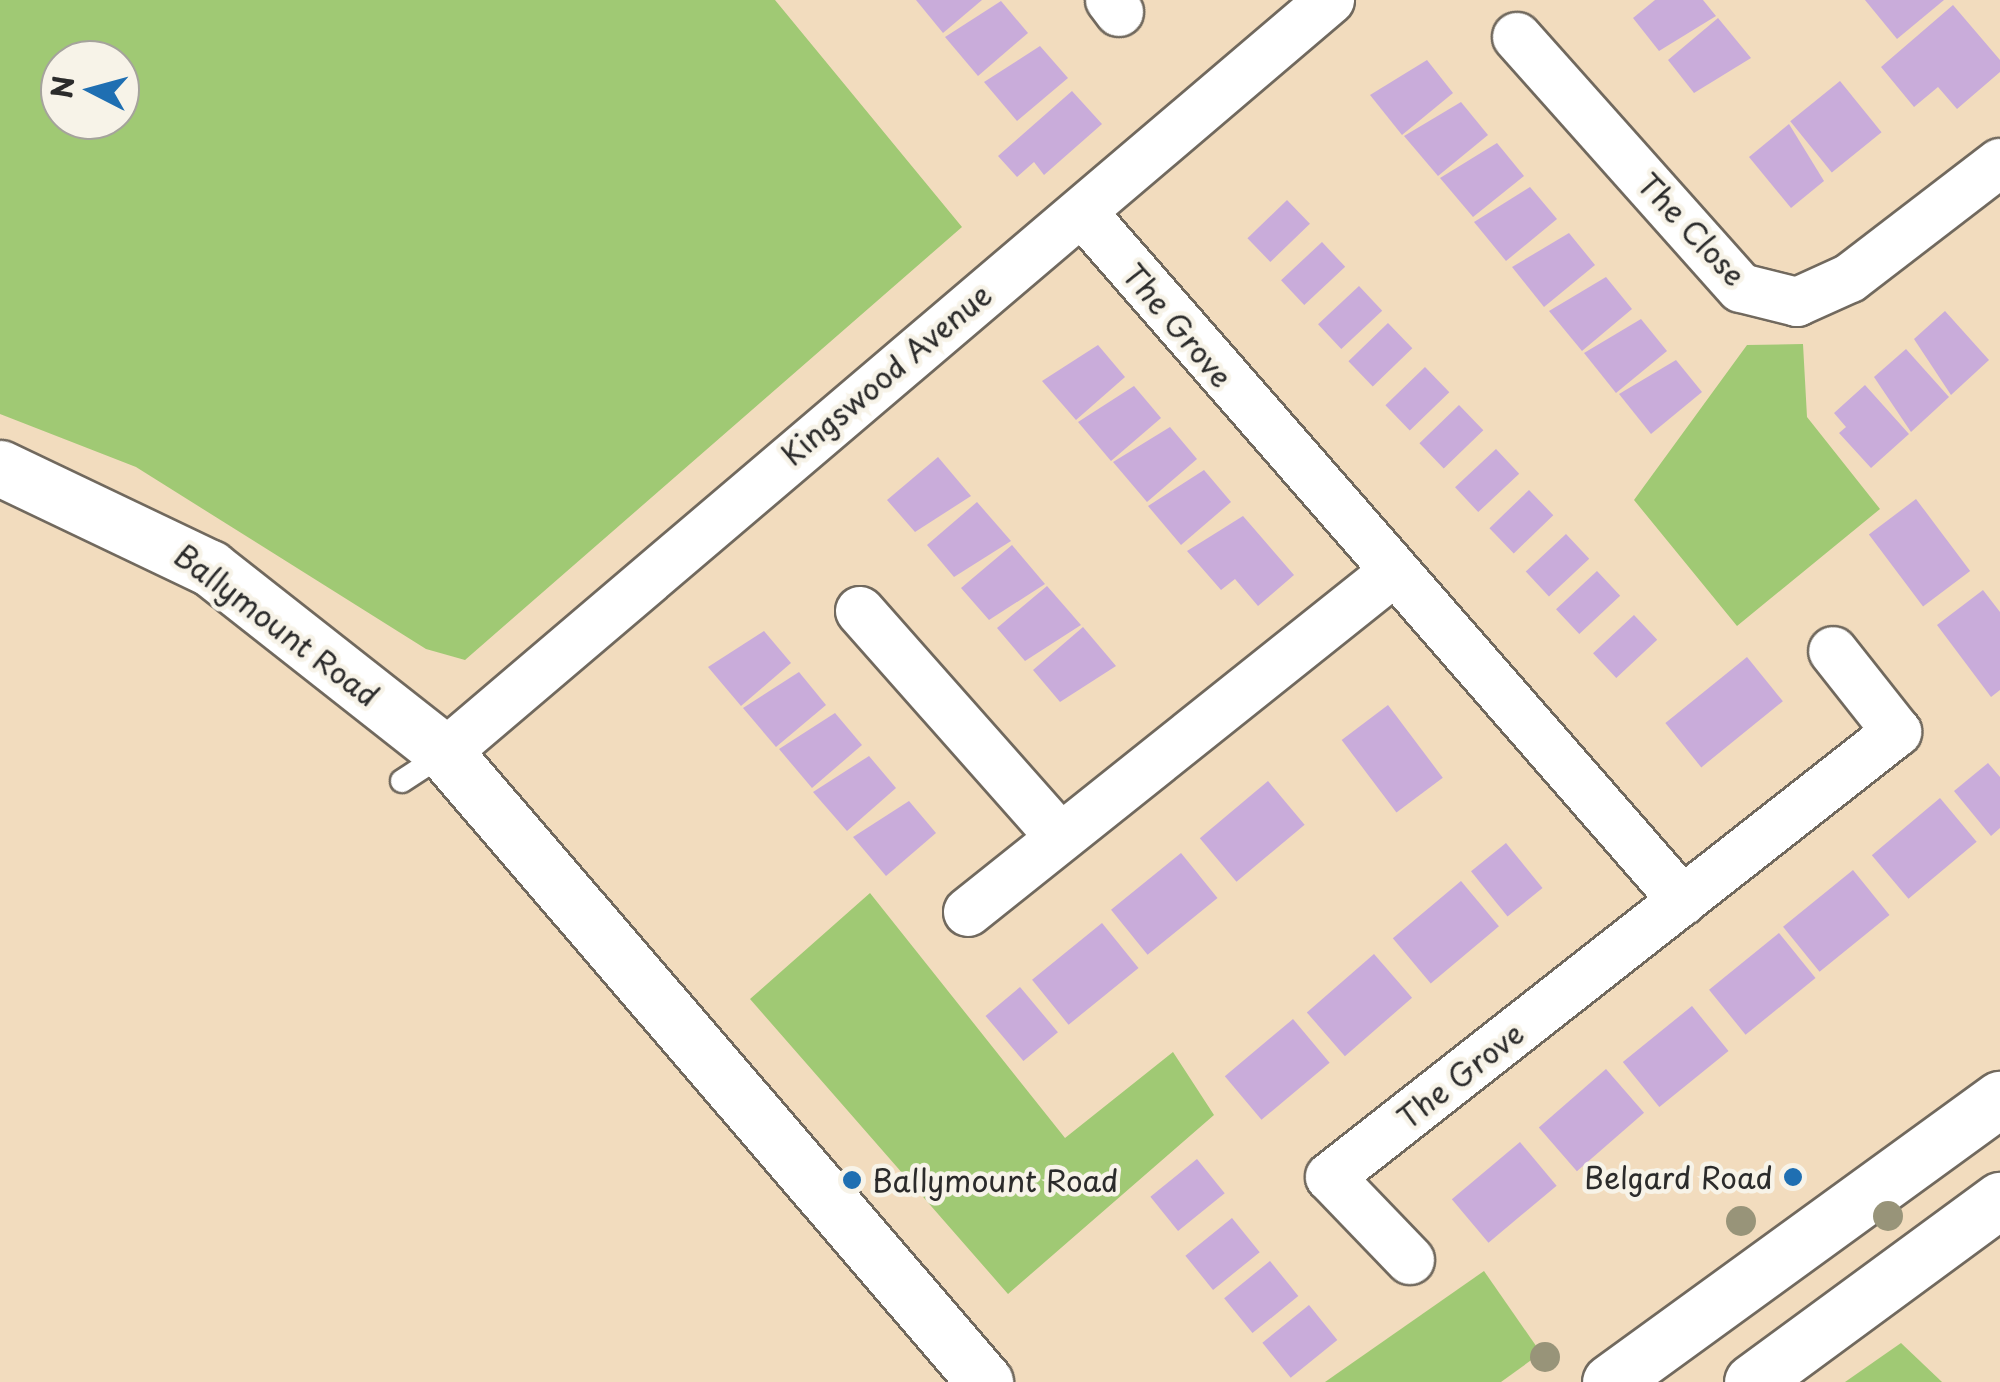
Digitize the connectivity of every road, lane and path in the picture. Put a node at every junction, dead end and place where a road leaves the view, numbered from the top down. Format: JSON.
{"nodes":[{"id":1,"x":1330,"y":0,"type":"edge"},
{"id":2,"x":1517,"y":37,"type":"dead end"},
{"id":3,"x":2000,"y":163,"type":"edge"},
{"id":4,"x":1082,"y":212,"type":"junction"},
{"id":5,"x":0,"y":468,"type":"edge"},
{"id":6,"x":1390,"y":575,"type":"junction"},
{"id":7,"x":860,"y":612,"type":"dead end"},
{"id":8,"x":1833,"y":651,"type":"dead end"},
{"id":9,"x":424,"y":767,"type":"junction"},
{"id":10,"x":1057,"y":834,"type":"junction"},
{"id":11,"x":1682,"y":901,"type":"junction"},
{"id":12,"x":968,"y":912,"type":"dead end"},
{"id":13,"x":2000,"y":1098,"type":"edge"},
{"id":14,"x":2000,"y":1200,"type":"edge"},
{"id":15,"x":1410,"y":1260,"type":"dead end"},
{"id":16,"x":985,"y":1382,"type":"edge"},
{"id":17,"x":1610,"y":1382,"type":"edge"},
{"id":18,"x":1752,"y":1382,"type":"edge"}],
"edges":[{"from":1,"to":4,"type":"street","name":"Kingswood Avenue"},
{"from":2,"to":3,"type":"street","name":"The Close"},
{"from":4,"to":6,"type":"street","name":"The Grove"},
{"from":4,"to":9,"type":"street","name":"Kingswood Avenue"},
{"from":5,"to":9,"type":"street","name":"Ballymount Road"},
{"from":6,"to":10,"type":"street"},
{"from":6,"to":11,"type":"street","name":"The Grove"},
{"from":7,"to":10,"type":"street"},
{"from":8,"to":11,"type":"street","name":"The Grove"},
{"from":9,"to":16,"type":"street","name":"Ballymount Road"},
{"from":10,"to":12,"type":"street"},
{"from":11,"to":15,"type":"street","name":"The Grove"},
{"from":13,"to":17,"type":"street"},
{"from":14,"to":18,"type":"street"}]}
